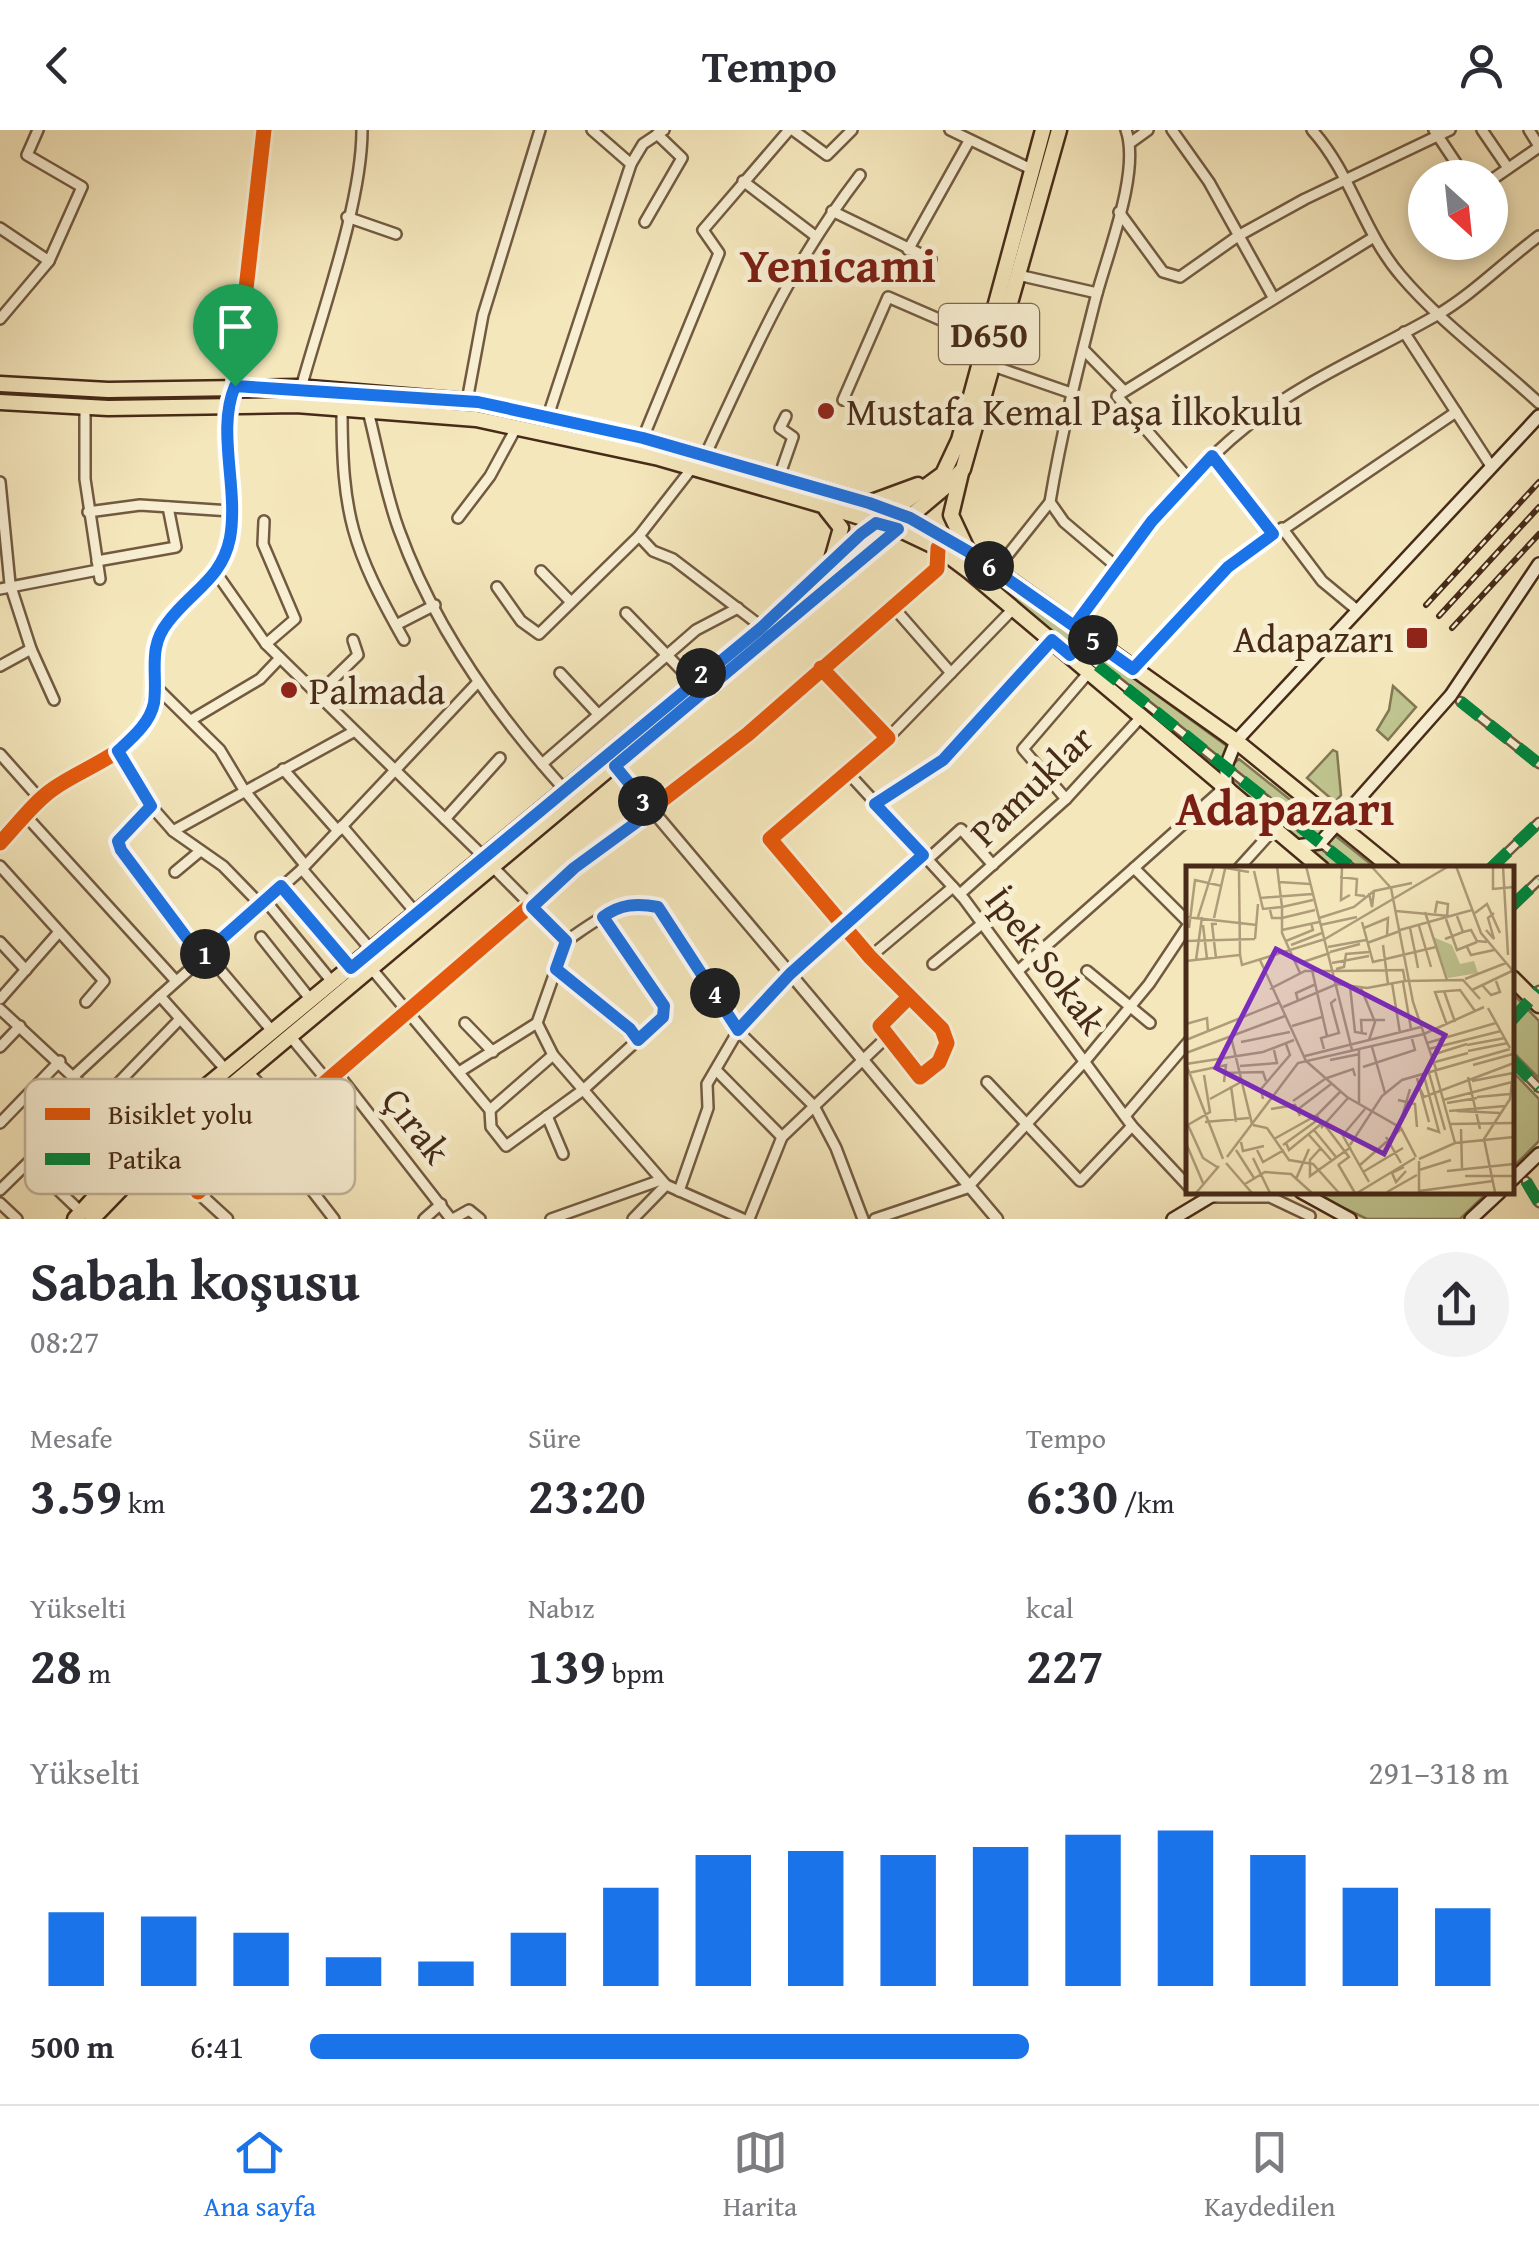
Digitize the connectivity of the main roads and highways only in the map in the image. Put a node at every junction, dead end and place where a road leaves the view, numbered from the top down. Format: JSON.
{"nodes":[{"id":1,"x":1042,"y":130,"type":"edge"},
{"id":2,"x":1059,"y":130,"type":"edge"},
{"id":3,"x":0,"y":384,"type":"edge"},
{"id":4,"x":0,"y":402,"type":"edge"},
{"id":5,"x":1539,"y":416,"type":"edge"},
{"id":6,"x":959,"y":440,"type":"junction"},
{"id":7,"x":962,"y":469,"type":"junction"},
{"id":8,"x":869,"y":503,"type":"junction"},
{"id":9,"x":822,"y":505,"type":"junction"},
{"id":10,"x":893,"y":512,"type":"junction"},
{"id":11,"x":910,"y":518,"type":"junction"},
{"id":12,"x":876,"y":523,"type":"junction"},
{"id":13,"x":905,"y":532,"type":"junction"},
{"id":14,"x":969,"y":552,"type":"junction"},
{"id":15,"x":832,"y":559,"type":"junction"},
{"id":16,"x":1539,"y":564,"type":"edge"},
{"id":17,"x":1076,"y":641,"type":"junction"},
{"id":18,"x":1236,"y":741,"type":"junction"},
{"id":19,"x":1226,"y":786,"type":"junction"},
{"id":20,"x":1336,"y":822,"type":"junction"},
{"id":21,"x":1296,"y":846,"type":"junction"},
{"id":22,"x":488,"y":862,"type":"junction"},
{"id":23,"x":1319,"y":866,"type":"edge"},
{"id":24,"x":1389,"y":866,"type":"edge"},
{"id":25,"x":1514,"y":980,"type":"edge"},
{"id":26,"x":1536,"y":998,"type":"edge"},
{"id":27,"x":217,"y":1079,"type":"edge"},
{"id":28,"x":238,"y":1079,"type":"edge"},
{"id":29,"x":1539,"y":1154,"type":"edge"},
{"id":30,"x":1514,"y":1178,"type":"edge"},
{"id":31,"x":105,"y":1194,"type":"edge"},
{"id":32,"x":1202,"y":1194,"type":"edge"},
{"id":33,"x":1305,"y":1194,"type":"edge"},
{"id":34,"x":1498,"y":1194,"type":"edge"},
{"id":35,"x":83,"y":1217,"type":"edge"},
{"id":36,"x":1173,"y":1219,"type":"edge"},
{"id":37,"x":1350,"y":1219,"type":"edge"},
{"id":38,"x":1471,"y":1219,"type":"edge"}],
"edges":[{"from":1,"to":6,"type":"main road","number":"D650"},
{"from":2,"to":7,"type":"main road"},
{"from":3,"to":8,"type":"main road"},
{"from":4,"to":9,"type":"main road"},
{"from":5,"to":18,"type":"main road"},
{"from":6,"to":8,"type":"main road"},
{"from":6,"to":10,"type":"main road","number":"D650"},
{"from":7,"to":11,"type":"main road"},
{"from":7,"to":14,"type":"main road"},
{"from":8,"to":10,"type":"main road"},
{"from":9,"to":12,"type":"main road"},
{"from":9,"to":15,"type":"main road"},
{"from":10,"to":11,"type":"main road"},
{"from":10,"to":12,"type":"main road"},
{"from":11,"to":13,"type":"main road"},
{"from":11,"to":14,"type":"main road"},
{"from":12,"to":13,"type":"main road"},
{"from":12,"to":15,"type":"main road"},
{"from":13,"to":17,"type":"main road"},
{"from":13,"to":22,"type":"main road"},
{"from":14,"to":17,"type":"main road"},
{"from":15,"to":22,"type":"main road"},
{"from":16,"to":20,"type":"main road"},
{"from":17,"to":18,"type":"main road"},
{"from":17,"to":19,"type":"main road"},
{"from":18,"to":19,"type":"main road"},
{"from":18,"to":20,"type":"main road"},
{"from":19,"to":21,"type":"main road"},
{"from":20,"to":21,"type":"main road"},
{"from":20,"to":24,"type":"main road"},
{"from":21,"to":23,"type":"main road"},
{"from":22,"to":27,"type":"main road"},
{"from":22,"to":28,"type":"main road"},
{"from":25,"to":26,"type":"main road"},
{"from":29,"to":30,"type":"main road"},
{"from":31,"to":35,"type":"main road"},
{"from":32,"to":36,"type":"main road"},
{"from":33,"to":37,"type":"main road"},
{"from":34,"to":38,"type":"main road"}]}
